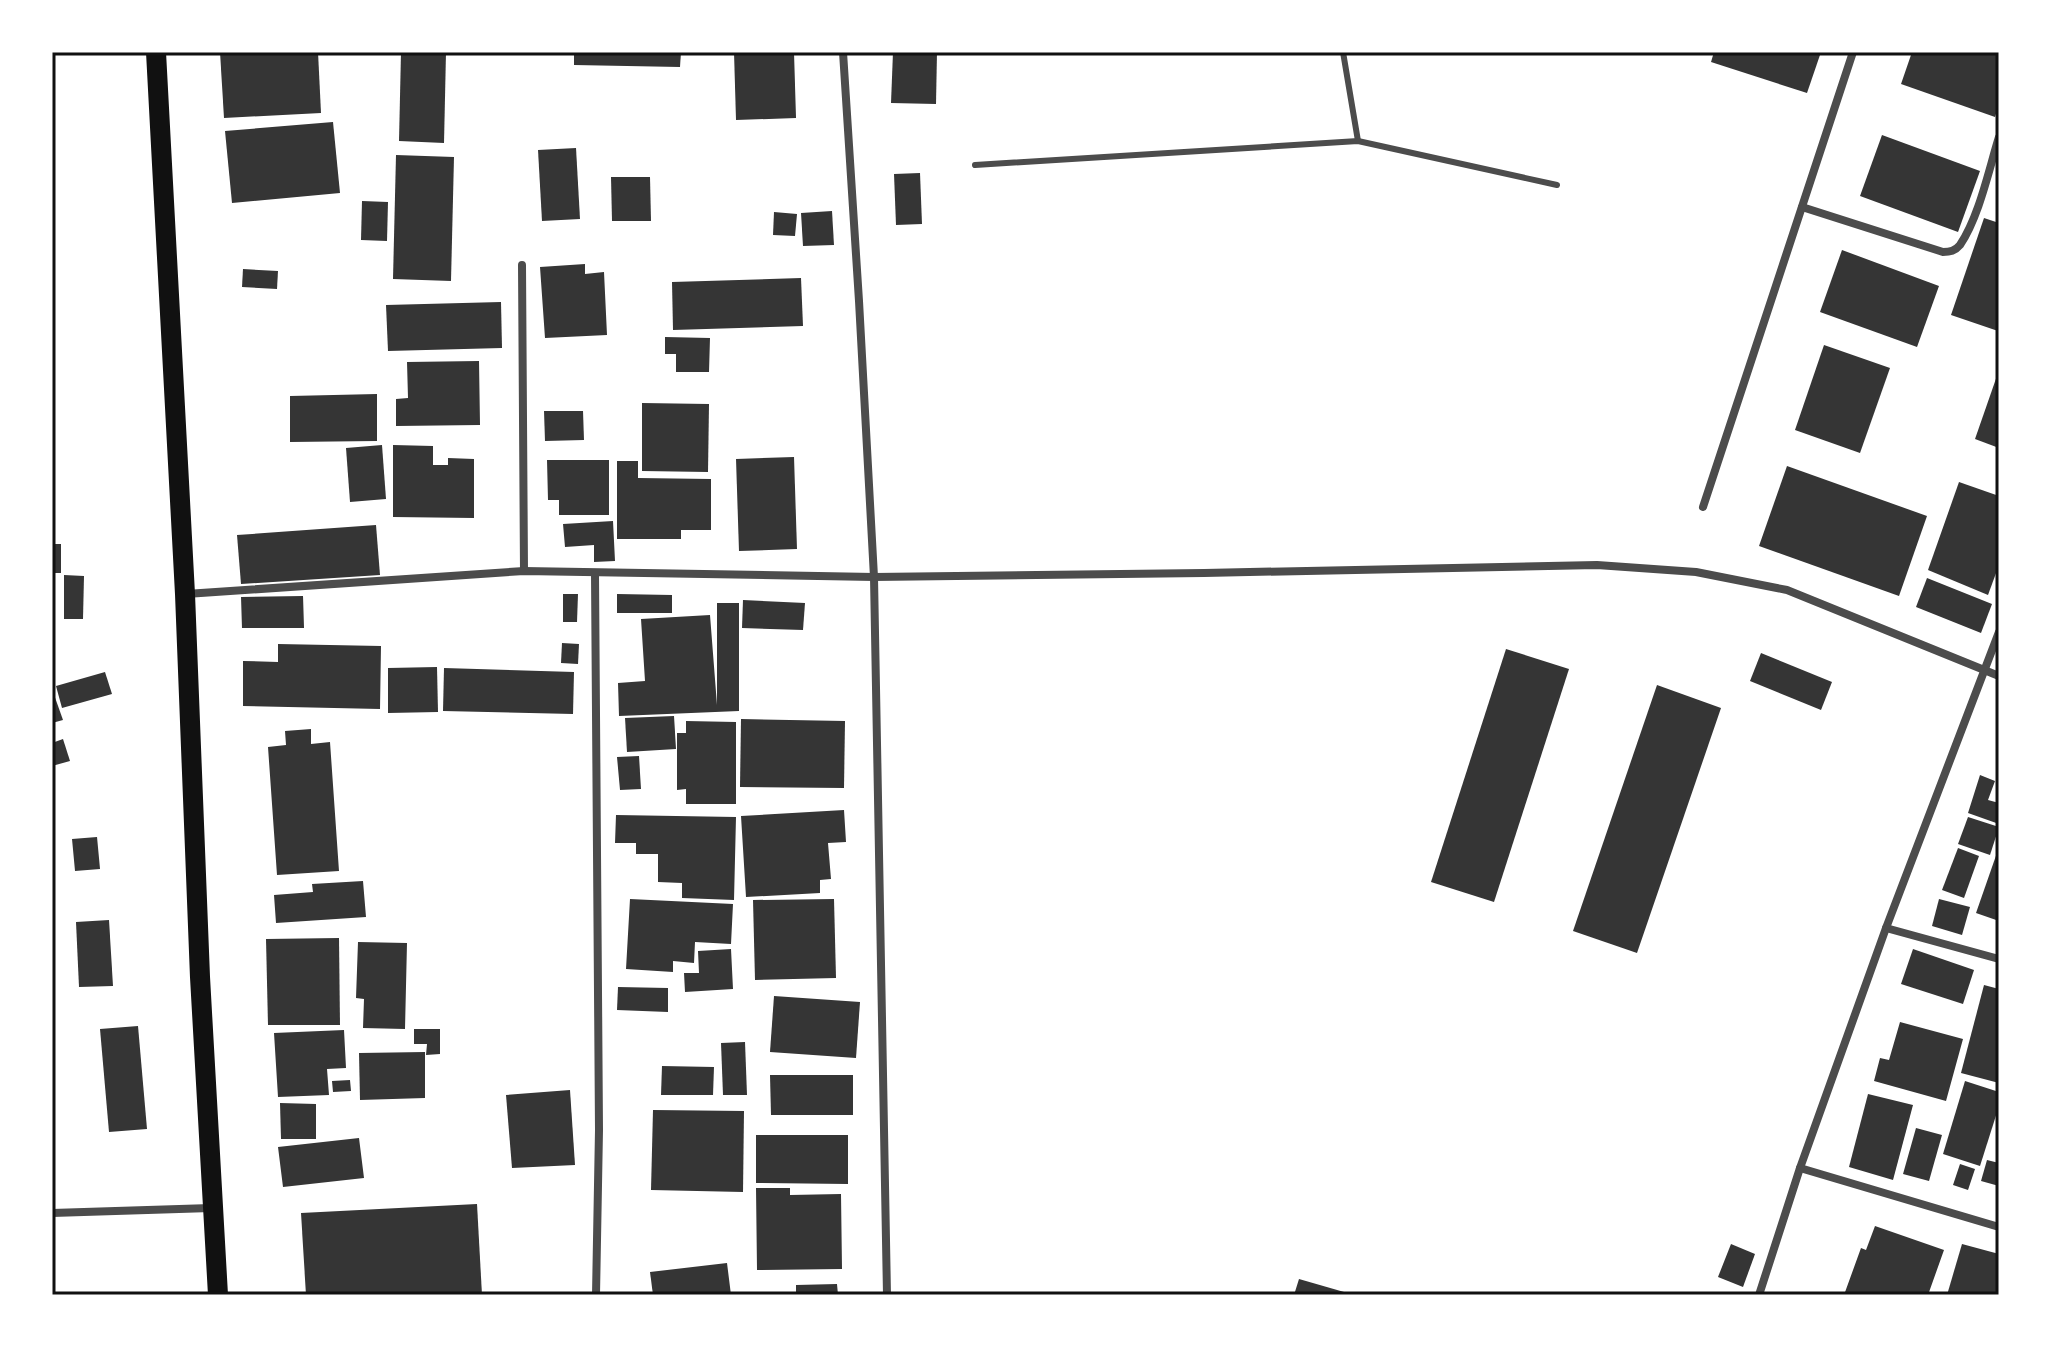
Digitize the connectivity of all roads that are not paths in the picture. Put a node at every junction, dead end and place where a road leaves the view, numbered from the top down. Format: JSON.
{"nodes":[{"id":1,"x":156,"y":52,"type":"edge"},
{"id":2,"x":843,"y":52,"type":"edge"},
{"id":3,"x":1343,"y":52,"type":"edge"},
{"id":4,"x":1853,"y":52,"type":"edge"},
{"id":5,"x":1999,"y":137,"type":"edge"},
{"id":6,"x":1358,"y":141,"type":"junction"},
{"id":7,"x":975,"y":165,"type":"dead end"},
{"id":8,"x":1557,"y":185,"type":"dead end"},
{"id":9,"x":1802,"y":207,"type":"junction"},
{"id":10,"x":522,"y":265,"type":"dead end"},
{"id":11,"x":1703,"y":507,"type":"dead end"},
{"id":12,"x":524,"y":571,"type":"junction"},
{"id":13,"x":595,"y":574,"type":"junction"},
{"id":14,"x":874,"y":577,"type":"junction"},
{"id":15,"x":185,"y":594,"type":"junction"},
{"id":16,"x":1999,"y":632,"type":"edge"},
{"id":17,"x":1985,"y":671,"type":"junction"},
{"id":18,"x":1999,"y":676,"type":"edge"},
{"id":19,"x":1886,"y":928,"type":"junction"},
{"id":20,"x":1999,"y":959,"type":"edge"},
{"id":21,"x":1800,"y":1168,"type":"junction"},
{"id":22,"x":212,"y":1208,"type":"junction"},
{"id":23,"x":52,"y":1213,"type":"edge"},
{"id":24,"x":1999,"y":1227,"type":"edge"},
{"id":25,"x":218,"y":1295,"type":"edge"},
{"id":26,"x":596,"y":1295,"type":"edge"},
{"id":27,"x":887,"y":1295,"type":"edge"},
{"id":28,"x":1759,"y":1295,"type":"edge"}],
"edges":[{"from":1,"to":15,"type":"main road"},
{"from":2,"to":14,"type":"street"},
{"from":3,"to":6,"type":"lane"},
{"from":4,"to":9,"type":"street"},
{"from":5,"to":9,"type":"street"},
{"from":6,"to":7,"type":"lane"},
{"from":6,"to":8,"type":"lane"},
{"from":9,"to":11,"type":"street"},
{"from":10,"to":12,"type":"street"},
{"from":12,"to":13,"type":"street"},
{"from":12,"to":15,"type":"street"},
{"from":13,"to":14,"type":"street"},
{"from":13,"to":26,"type":"street"},
{"from":14,"to":17,"type":"street"},
{"from":14,"to":27,"type":"street"},
{"from":15,"to":22,"type":"main road"},
{"from":16,"to":17,"type":"street"},
{"from":17,"to":18,"type":"street"},
{"from":17,"to":19,"type":"street"},
{"from":19,"to":20,"type":"street"},
{"from":19,"to":21,"type":"street"},
{"from":21,"to":24,"type":"street"},
{"from":21,"to":28,"type":"street"},
{"from":22,"to":23,"type":"street"},
{"from":22,"to":25,"type":"main road"}]}
